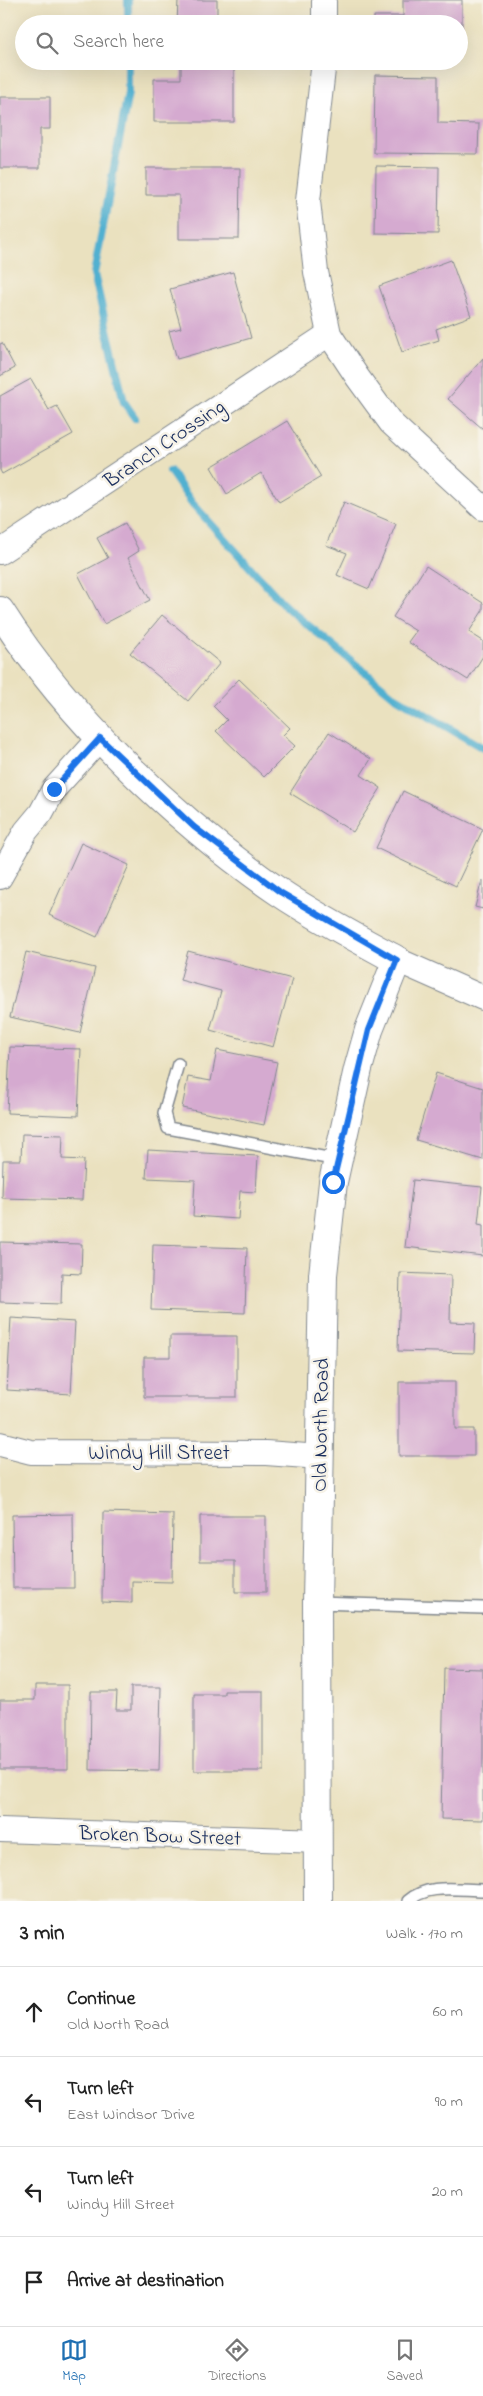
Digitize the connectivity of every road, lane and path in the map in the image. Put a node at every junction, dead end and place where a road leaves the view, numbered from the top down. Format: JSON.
{"nodes":[{"id":1,"x":324,"y":0,"type":"edge"},
{"id":2,"x":324,"y":15,"type":"edge"},
{"id":3,"x":323,"y":70,"type":"edge"},
{"id":4,"x":329,"y":334,"type":"junction"},
{"id":5,"x":483,"y":508,"type":"edge"},
{"id":6,"x":0,"y":552,"type":"edge"},
{"id":7,"x":0,"y":611,"type":"edge"},
{"id":8,"x":100,"y":738,"type":"junction"},
{"id":9,"x":0,"y":877,"type":"edge"},
{"id":10,"x":397,"y":960,"type":"junction"},
{"id":11,"x":483,"y":998,"type":"edge"},
{"id":12,"x":178,"y":1064,"type":"dead end"},
{"id":13,"x":338,"y":1160,"type":"junction"},
{"id":14,"x":0,"y":1444,"type":"edge"},
{"id":15,"x":320,"y":1456,"type":"junction"},
{"id":16,"x":317,"y":1603,"type":"junction"},
{"id":17,"x":483,"y":1608,"type":"edge"},
{"id":18,"x":0,"y":1830,"type":"edge"},
{"id":19,"x":319,"y":1840,"type":"junction"},
{"id":20,"x":483,"y":1890,"type":"edge"},
{"id":21,"x":318,"y":1901,"type":"edge"},
{"id":22,"x":408,"y":1901,"type":"edge"}],
"edges":[{"from":1,"to":2,"type":"street"},
{"from":3,"to":4,"type":"street"},
{"from":4,"to":5,"type":"street"},
{"from":4,"to":6,"type":"street","name":"Branch Crossing"},
{"from":7,"to":8,"type":"street"},
{"from":8,"to":9,"type":"street"},
{"from":8,"to":10,"type":"street"},
{"from":10,"to":11,"type":"street"},
{"from":10,"to":13,"type":"street","name":"Old North Road"},
{"from":12,"to":13,"type":"lane"},
{"from":13,"to":15,"type":"street","name":"Old North Road"},
{"from":14,"to":15,"type":"street","name":"Windy Hill Street"},
{"from":15,"to":16,"type":"street","name":"Old North Road"},
{"from":16,"to":17,"type":"lane"},
{"from":16,"to":19,"type":"street","name":"Old North Road"},
{"from":18,"to":19,"type":"street","name":"Broken Bow Street"},
{"from":19,"to":21,"type":"street","name":"Old North Road"},
{"from":20,"to":22,"type":"lane"}]}
